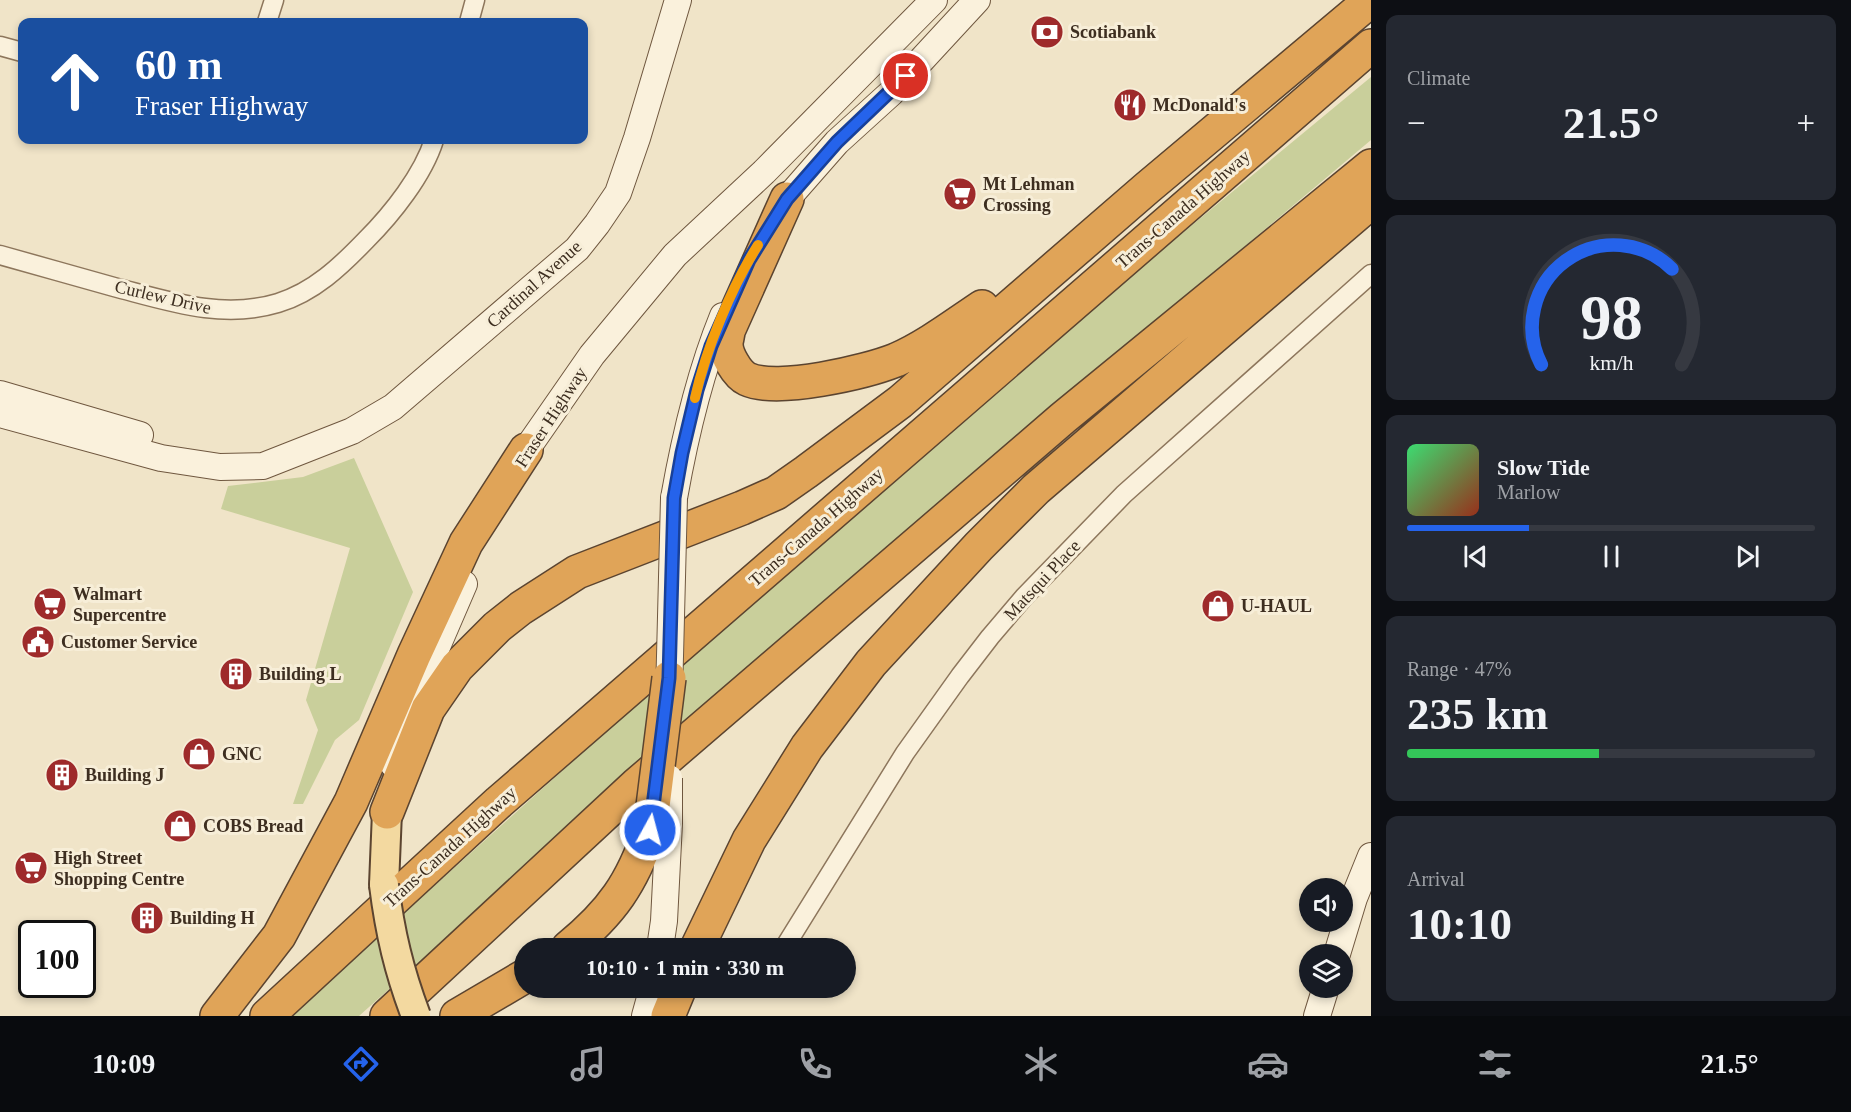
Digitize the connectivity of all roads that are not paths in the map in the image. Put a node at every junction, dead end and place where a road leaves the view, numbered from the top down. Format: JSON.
{"nodes":[{"id":1,"x":274,"y":0,"type":"edge"},
{"id":2,"x":475,"y":0,"type":"edge"},
{"id":3,"x":678,"y":0,"type":"edge"},
{"id":4,"x":934,"y":0,"type":"edge"},
{"id":5,"x":977,"y":0,"type":"edge"},
{"id":6,"x":1371,"y":0,"type":"edge"},
{"id":7,"x":268,"y":18,"type":"edge"},
{"id":8,"x":470,"y":18,"type":"edge"},
{"id":9,"x":0,"y":45,"type":"edge"},
{"id":10,"x":1371,"y":46,"type":"edge"},
{"id":11,"x":18,"y":51,"type":"edge"},
{"id":12,"x":432,"y":144,"type":"edge"},
{"id":13,"x":1371,"y":166,"type":"edge"},
{"id":14,"x":1147,"y":188,"type":"junction"},
{"id":15,"x":787,"y":199,"type":"junction"},
{"id":16,"x":1371,"y":202,"type":"edge"},
{"id":17,"x":0,"y":255,"type":"edge"},
{"id":18,"x":1371,"y":274,"type":"edge"},
{"id":19,"x":0,"y":394,"type":"edge"},
{"id":20,"x":0,"y":414,"type":"edge"},
{"id":21,"x":526,"y":450,"type":"junction"},
{"id":22,"x":301,"y":452,"type":"junction"},
{"id":23,"x":669,"y":678,"type":"joint"},
{"id":24,"x":387,"y":812,"type":"junction"},
{"id":25,"x":660,"y":826,"type":"junction"},
{"id":26,"x":1371,"y":856,"type":"edge"},
{"id":27,"x":581,"y":938,"type":"edge"},
{"id":28,"x":661,"y":938,"type":"edge"},
{"id":29,"x":702,"y":938,"type":"edge"},
{"id":30,"x":790,"y":938,"type":"edge"},
{"id":31,"x":1340,"y":944,"type":"edge"},
{"id":32,"x":514,"y":982,"type":"edge"},
{"id":33,"x":650,"y":998,"type":"edge"},
{"id":34,"x":675,"y":998,"type":"edge"},
{"id":35,"x":1323,"y":998,"type":"edge"},
{"id":36,"x":217,"y":1016,"type":"edge"},
{"id":37,"x":267,"y":1016,"type":"edge"},
{"id":38,"x":387,"y":1016,"type":"edge"},
{"id":39,"x":416,"y":1016,"type":"edge"},
{"id":40,"x":457,"y":1016,"type":"edge"},
{"id":41,"x":645,"y":1016,"type":"edge"},
{"id":42,"x":668,"y":1016,"type":"edge"},
{"id":43,"x":1317,"y":1016,"type":"edge"}],
"edges":[{"from":1,"to":7,"type":"street"},
{"from":2,"to":8,"type":"street"},
{"from":3,"to":22,"type":"main road","name":"Cardinal Avenue"},
{"from":4,"to":21,"type":"main road","name":"Fraser Highway"},
{"from":5,"to":15,"type":"main road"},
{"from":6,"to":14,"type":"highway"},
{"from":9,"to":11,"type":"street"},
{"from":10,"to":37,"type":"highway","name":"Trans-Canada Highway"},
{"from":12,"to":17,"type":"street","name":"Curlew Drive"},
{"from":13,"to":38,"type":"highway"},
{"from":14,"to":15,"type":"highway"},
{"from":14,"to":24,"type":"highway"},
{"from":15,"to":23,"type":"main road","bridge":true},
{"from":16,"to":29,"type":"highway"},
{"from":18,"to":30,"type":"street","name":"Matsqui Place"},
{"from":19,"to":22,"type":"main road","name":"Cardinal Avenue"},
{"from":20,"to":22,"type":"main road","name":"Cardinal Avenue"},
{"from":21,"to":24,"type":"main road","name":"Fraser Highway"},
{"from":21,"to":36,"type":"highway"},
{"from":23,"to":25,"type":"highway","bridge":true},
{"from":24,"to":39,"type":"main road","name":"Fraser Highway","bridge":true},
{"from":25,"to":27,"type":"highway"},
{"from":25,"to":28,"type":"main road"},
{"from":26,"to":31,"type":"main road"},
{"from":32,"to":40,"type":"highway"},
{"from":33,"to":41,"type":"main road"},
{"from":34,"to":42,"type":"highway"},
{"from":35,"to":43,"type":"main road"}]}
